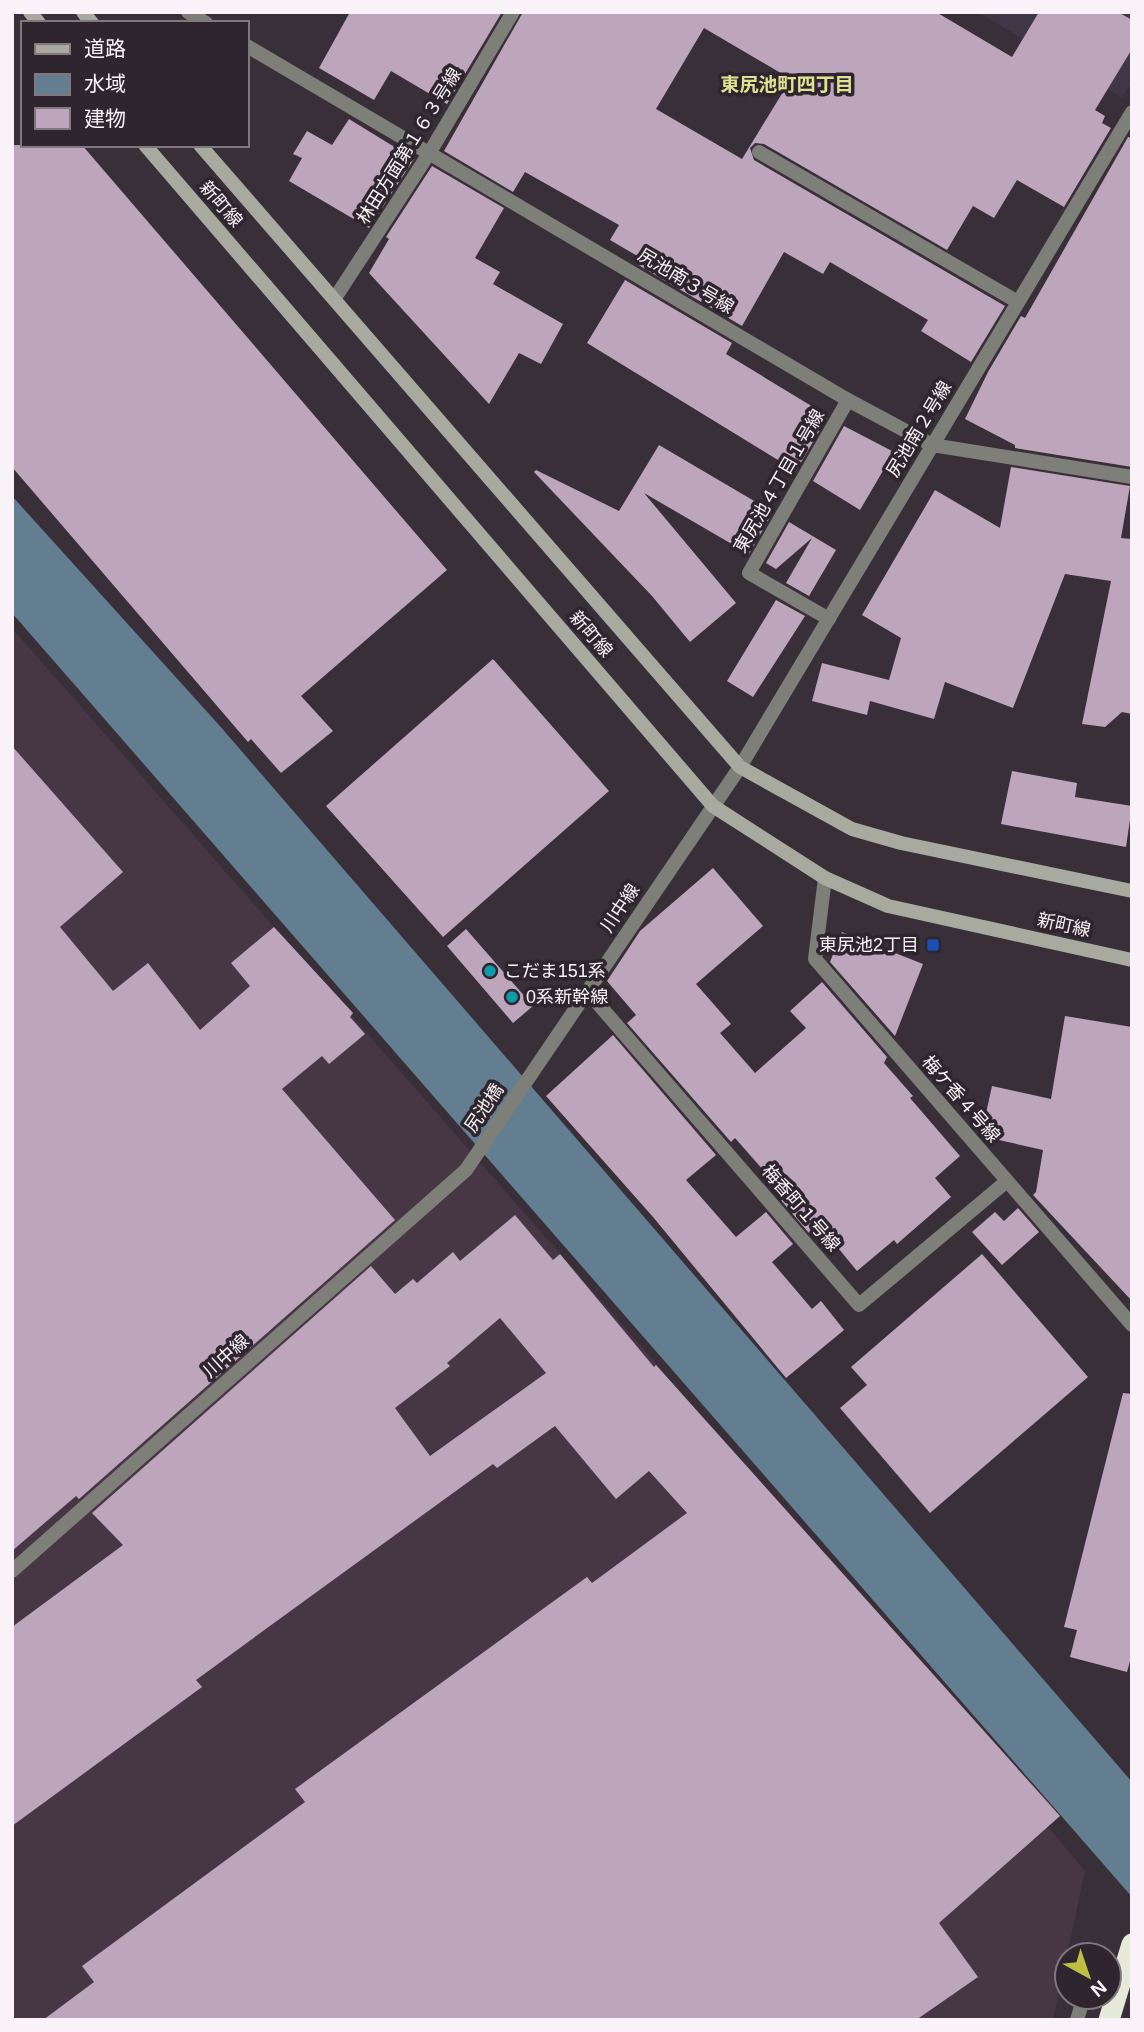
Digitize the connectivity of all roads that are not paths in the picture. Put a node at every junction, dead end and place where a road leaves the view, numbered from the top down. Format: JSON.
{"nodes":[{"id":1,"x":513,"y":12,"type":"edge"},
{"id":2,"x":248,"y":47,"type":"edge"},
{"id":3,"x":1132,"y":112,"type":"edge"},
{"id":4,"x":147,"y":147,"type":"edge"},
{"id":5,"x":202,"y":147,"type":"edge"},
{"id":6,"x":430,"y":152,"type":"junction"},
{"id":7,"x":759,"y":152,"type":"dead end"},
{"id":8,"x":335,"y":298,"type":"junction"},
{"id":9,"x":1018,"y":302,"type":"junction"},
{"id":10,"x":848,"y":400,"type":"junction"},
{"id":11,"x":932,"y":445,"type":"junction"},
{"id":12,"x":1132,"y":477,"type":"edge"},
{"id":13,"x":829,"y":619,"type":"junction"},
{"id":14,"x":740,"y":767,"type":"junction"},
{"id":15,"x":713,"y":806,"type":"junction"},
{"id":16,"x":825,"y":878,"type":"junction"},
{"id":17,"x":1132,"y":891,"type":"edge"},
{"id":18,"x":1132,"y":960,"type":"edge"},
{"id":19,"x":587,"y":991,"type":"junction"},
{"id":20,"x":535,"y":1067,"type":"joint"},
{"id":21,"x":466,"y":1170,"type":"joint"},
{"id":22,"x":1007,"y":1181,"type":"junction"},
{"id":23,"x":1132,"y":1325,"type":"edge"},
{"id":24,"x":12,"y":1572,"type":"edge"},
{"id":25,"x":1132,"y":1944,"type":"edge"},
{"id":26,"x":1109,"y":2020,"type":"edge"}],
"edges":[{"from":1,"to":6,"type":"street","name":"林田方面第１６３号線"},
{"from":2,"to":6,"type":"street","name":"尻池南３号線"},
{"from":3,"to":9,"type":"street","name":"尻池南２号線"},
{"from":4,"to":15,"type":"street","name":"新町線"},
{"from":5,"to":8,"type":"street","name":"新町線"},
{"from":6,"to":8,"type":"street","name":"林田方面第１６３号線"},
{"from":6,"to":10,"type":"street","name":"尻池南３号線"},
{"from":7,"to":9,"type":"street"},
{"from":8,"to":14,"type":"street","name":"新町線"},
{"from":9,"to":11,"type":"street","name":"尻池南２号線"},
{"from":10,"to":11,"type":"street","name":"尻池南３号線"},
{"from":10,"to":13,"type":"street","name":"東尻池４丁目１号線"},
{"from":11,"to":12,"type":"street","name":"尻池南３号線"},
{"from":11,"to":13,"type":"street","name":"尻池南２号線"},
{"from":13,"to":14,"type":"street","name":"尻池南２号線"},
{"from":14,"to":15,"type":"street","name":"川中線"},
{"from":14,"to":17,"type":"street","name":"新町線"},
{"from":15,"to":16,"type":"street","name":"新町線"},
{"from":15,"to":19,"type":"street","name":"川中線"},
{"from":16,"to":18,"type":"street","name":"新町線"},
{"from":16,"to":22,"type":"street","name":"梅ケ香４号線"},
{"from":19,"to":20,"type":"street","name":"川中線"},
{"from":19,"to":22,"type":"street","name":"梅香町１号線"},
{"from":20,"to":21,"type":"street","name":"尻池橋"},
{"from":21,"to":24,"type":"street","name":"川中線"},
{"from":22,"to":23,"type":"street","name":"梅ケ香４号線"},
{"from":25,"to":26,"type":"highway","bridge":true}]}
